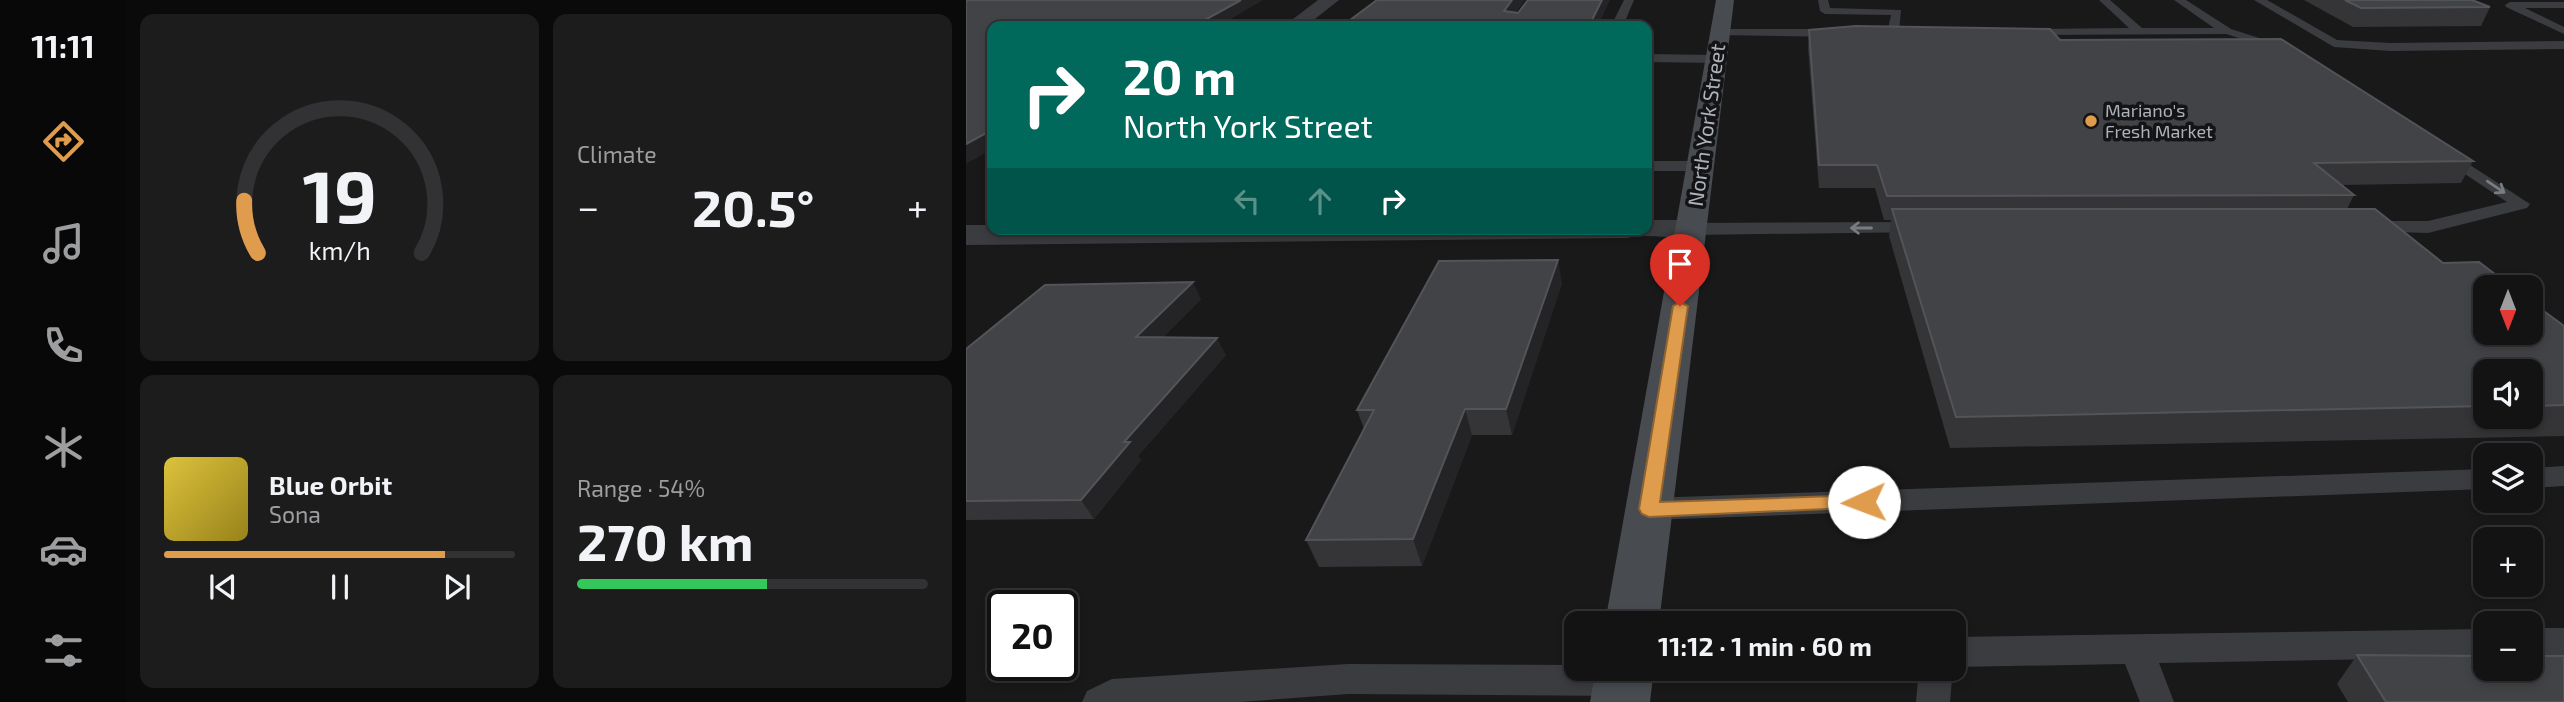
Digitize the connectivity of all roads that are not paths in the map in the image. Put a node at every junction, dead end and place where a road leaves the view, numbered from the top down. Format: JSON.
{"nodes":[{"id":1,"x":1330,"y":0,"type":"edge"},
{"id":2,"x":1629,"y":0,"type":"edge"},
{"id":3,"x":1725,"y":0,"type":"edge"},
{"id":4,"x":1823,"y":0,"type":"edge"},
{"id":5,"x":2104,"y":0,"type":"edge"},
{"id":6,"x":2179,"y":0,"type":"edge"},
{"id":7,"x":2259,"y":0,"type":"edge"},
{"id":8,"x":2564,"y":5,"type":"edge"},
{"id":9,"x":1301,"y":21,"type":"edge"},
{"id":10,"x":1619,"y":21,"type":"edge"},
{"id":11,"x":2227,"y":31,"type":"junction"},
{"id":12,"x":2564,"y":31,"type":"edge"},
{"id":13,"x":2012,"y":32,"type":"edge"},
{"id":14,"x":2140,"y":32,"type":"junction"},
{"id":15,"x":1720,"y":33,"type":"junction"},
{"id":16,"x":1855,"y":33,"type":"edge"},
{"id":17,"x":1893,"y":33,"type":"edge"},
{"id":18,"x":2564,"y":45,"type":"edge"},
{"id":19,"x":2300,"y":57,"type":"edge"},
{"id":20,"x":1652,"y":58,"type":"edge"},
{"id":21,"x":1717,"y":59,"type":"junction"},
{"id":22,"x":2428,"y":142,"type":"edge"},
{"id":23,"x":1652,"y":166,"type":"edge"},
{"id":24,"x":1701,"y":166,"type":"junction"},
{"id":25,"x":2346,"y":227,"type":"edge"},
{"id":26,"x":1933,"y":228,"type":"edge"},
{"id":27,"x":1652,"y":229,"type":"edge"},
{"id":28,"x":1692,"y":229,"type":"junction"},
{"id":29,"x":987,"y":233,"type":"edge"},
{"id":30,"x":966,"y":235,"type":"edge"},
{"id":31,"x":1003,"y":235,"type":"edge"},
{"id":32,"x":966,"y":261,"type":"edge"},
{"id":33,"x":2564,"y":477,"type":"edge"},
{"id":34,"x":2543,"y":478,"type":"edge"},
{"id":35,"x":2473,"y":479,"type":"edge"},
{"id":36,"x":1649,"y":509,"type":"junction"},
{"id":37,"x":1634,"y":611,"type":"edge"},
{"id":38,"x":2543,"y":642,"type":"edge"},
{"id":39,"x":2564,"y":642,"type":"edge"},
{"id":40,"x":2473,"y":643,"type":"edge"},
{"id":41,"x":2137,"y":651,"type":"junction"},
{"id":42,"x":1966,"y":652,"type":"edge"},
{"id":43,"x":1935,"y":681,"type":"edge"},
{"id":44,"x":1623,"y":684,"type":"edge"},
{"id":45,"x":1099,"y":702,"type":"edge"},
{"id":46,"x":1933,"y":702,"type":"edge"},
{"id":47,"x":2157,"y":702,"type":"edge"}],
"edges":[{"from":1,"to":9,"type":"street"},
{"from":2,"to":10,"type":"lane"},
{"from":3,"to":15,"type":"main road","name":"North York Street"},
{"from":4,"to":17,"type":"lane"},
{"from":5,"to":14,"type":"lane"},
{"from":6,"to":11,"type":"lane"},
{"from":7,"to":18,"type":"lane"},
{"from":8,"to":12,"type":"lane"},
{"from":11,"to":14,"type":"lane"},
{"from":11,"to":19,"type":"lane"},
{"from":13,"to":14,"type":"lane"},
{"from":15,"to":16,"type":"lane"},
{"from":15,"to":21,"type":"main road","name":"North York Street"},
{"from":20,"to":21,"type":"lane"},
{"from":21,"to":24,"type":"main road","name":"North York Street"},
{"from":22,"to":25,"type":"lane","one_way":true},
{"from":23,"to":24,"type":"lane"},
{"from":24,"to":28,"type":"main road","name":"North York Street"},
{"from":26,"to":28,"type":"lane","one_way":true},
{"from":27,"to":28,"type":"street"},
{"from":28,"to":36,"type":"main road","name":"North York Street"},
{"from":29,"to":30,"type":"street"},
{"from":31,"to":32,"type":"street"},
{"from":33,"to":34,"type":"lane"},
{"from":35,"to":36,"type":"lane"},
{"from":36,"to":37,"type":"main road","name":"North York Street"},
{"from":38,"to":39,"type":"lane"},
{"from":40,"to":41,"type":"lane"},
{"from":41,"to":42,"type":"lane"},
{"from":41,"to":47,"type":"lane"},
{"from":43,"to":46,"type":"lane"},
{"from":44,"to":45,"type":"lane"}]}
